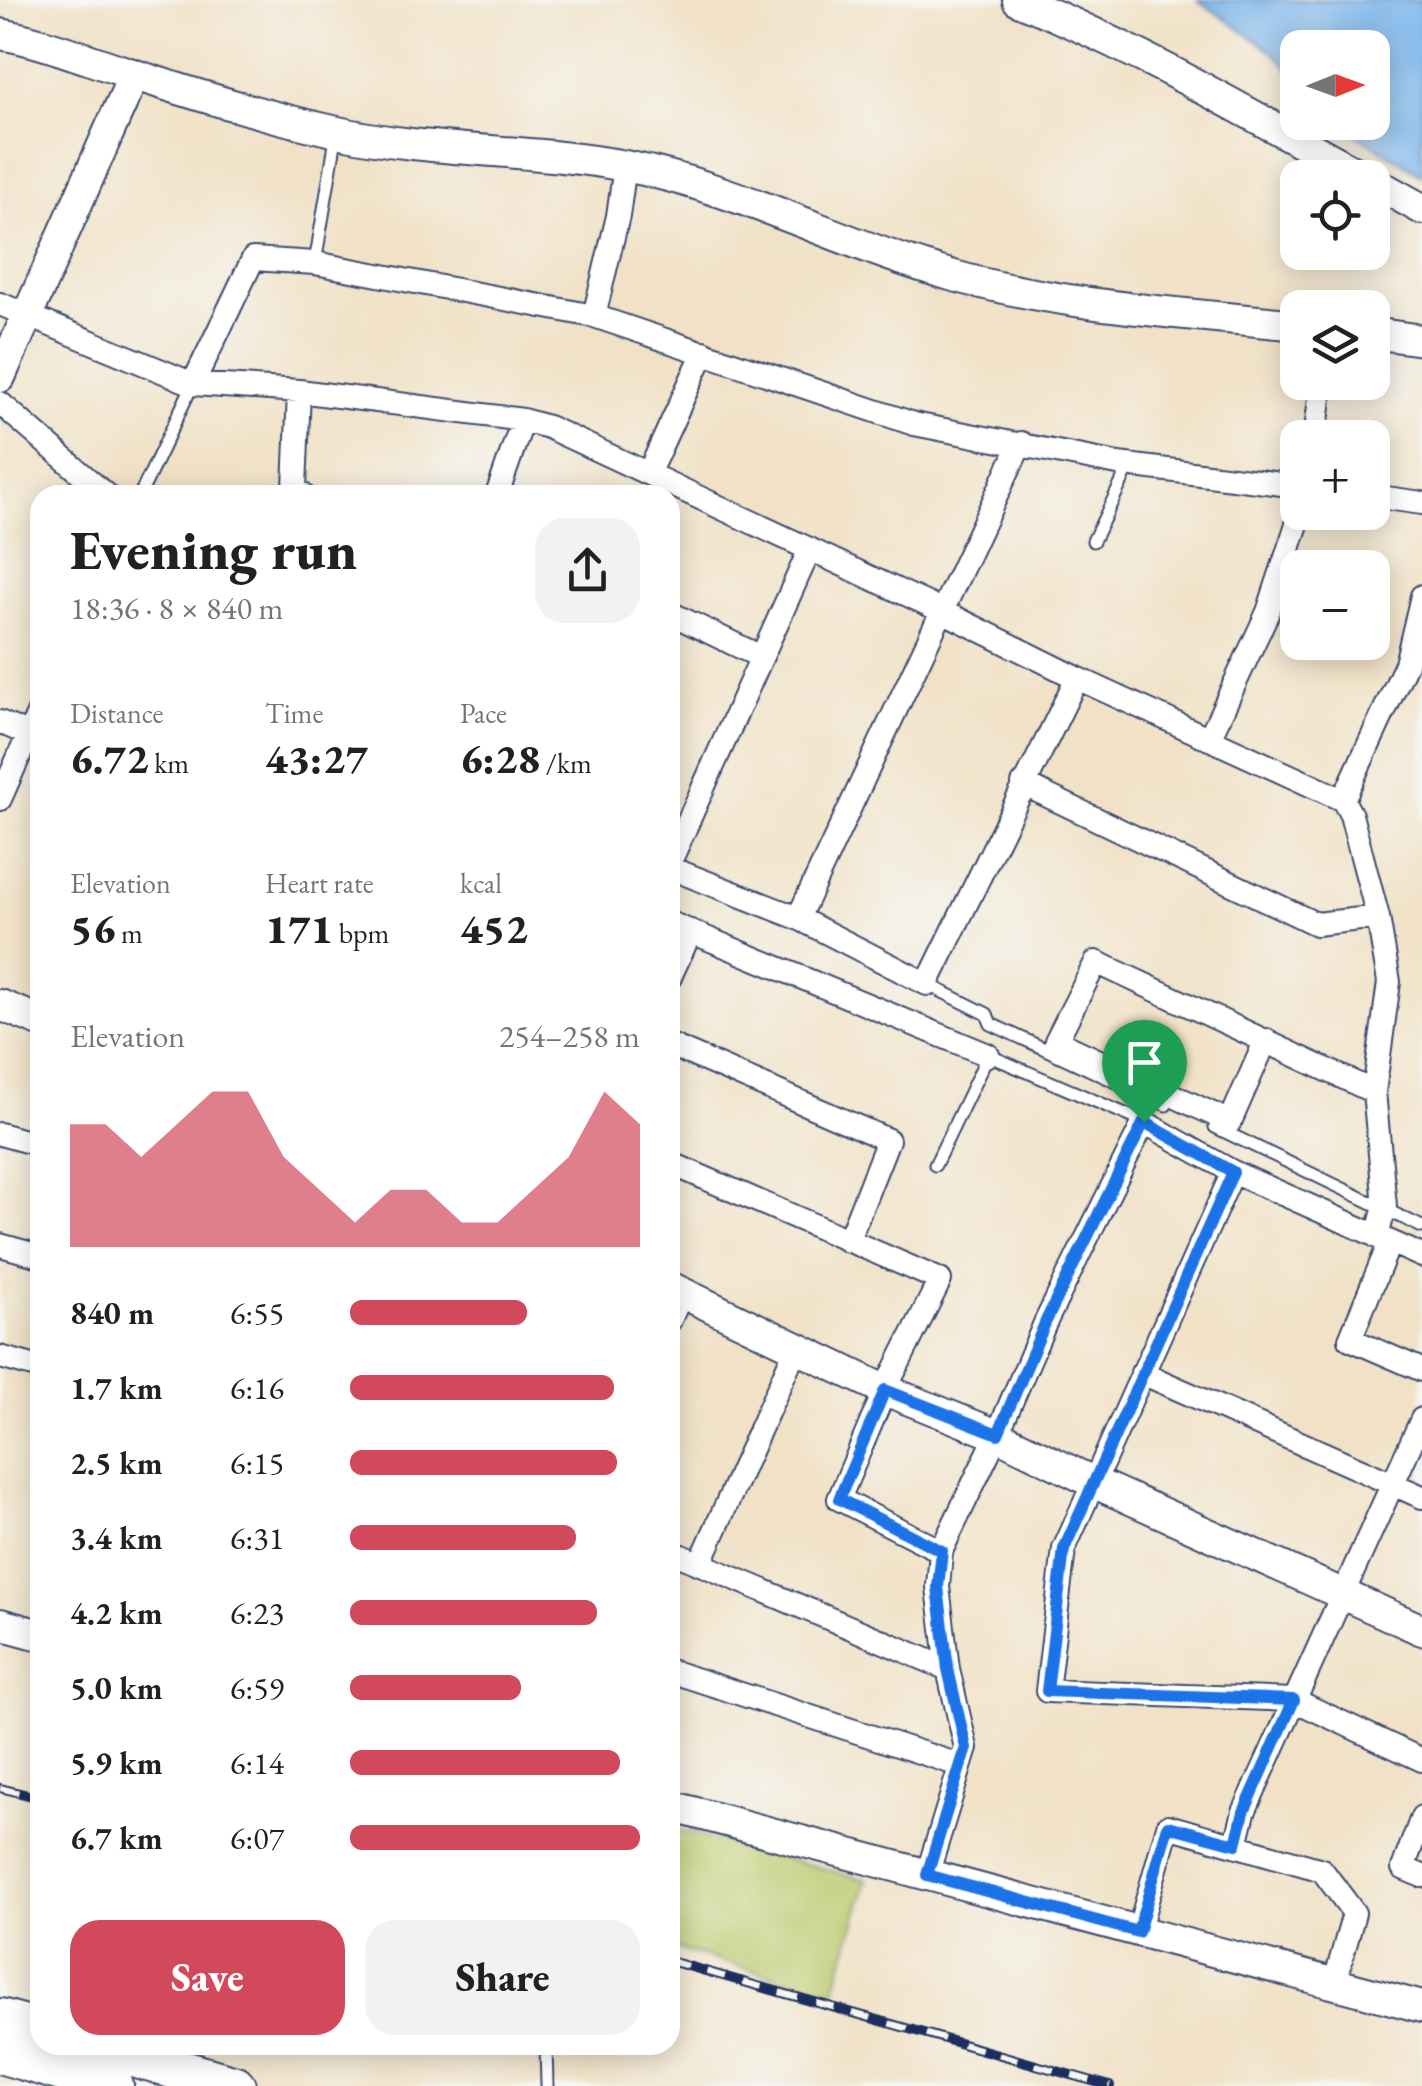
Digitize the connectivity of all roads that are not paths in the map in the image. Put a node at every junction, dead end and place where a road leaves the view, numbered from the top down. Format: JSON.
{"nodes":[{"id":1,"x":1018,"y":0,"type":"edge"},
{"id":2,"x":0,"y":34,"type":"edge"},
{"id":3,"x":134,"y":75,"type":"junction"},
{"id":4,"x":336,"y":132,"type":"junction"},
{"id":5,"x":1333,"y":160,"type":"edge"},
{"id":6,"x":625,"y":166,"type":"junction"},
{"id":7,"x":1390,"y":191,"type":"edge"},
{"id":8,"x":1422,"y":209,"type":"edge"},
{"id":9,"x":316,"y":263,"type":"junction"},
{"id":10,"x":13,"y":311,"type":"edge"},
{"id":11,"x":594,"y":316,"type":"junction"},
{"id":12,"x":1280,"y":323,"type":"edge"},
{"id":13,"x":1390,"y":336,"type":"edge"},
{"id":14,"x":1422,"y":340,"type":"edge"},
{"id":15,"x":704,"y":352,"type":"junction"},
{"id":16,"x":0,"y":377,"type":"edge"},
{"id":17,"x":193,"y":384,"type":"junction"},
{"id":18,"x":299,"y":391,"type":"junction"},
{"id":19,"x":0,"y":403,"type":"edge"},
{"id":20,"x":523,"y":420,"type":"junction"},
{"id":21,"x":1021,"y":443,"type":"junction"},
{"id":22,"x":1130,"y":466,"type":"junction"},
{"id":23,"x":649,"y":472,"type":"junction"},
{"id":24,"x":1280,"y":484,"type":"edge"},
{"id":25,"x":94,"y":485,"type":"edge"},
{"id":26,"x":145,"y":485,"type":"edge"},
{"id":27,"x":295,"y":485,"type":"edge"},
{"id":28,"x":500,"y":485,"type":"edge"},
{"id":29,"x":676,"y":485,"type":"edge"},
{"id":30,"x":680,"y":487,"type":"edge"},
{"id":31,"x":1390,"y":499,"type":"edge"},
{"id":32,"x":1422,"y":503,"type":"edge"},
{"id":33,"x":1295,"y":530,"type":"edge"},
{"id":34,"x":1093,"y":542,"type":"dead end"},
{"id":35,"x":810,"y":549,"type":"junction"},
{"id":36,"x":1422,"y":596,"type":"edge"},
{"id":37,"x":942,"y":611,"type":"junction"},
{"id":38,"x":680,"y":618,"type":"edge"},
{"id":39,"x":761,"y":657,"type":"junction"},
{"id":40,"x":1414,"y":665,"type":"edge"},
{"id":41,"x":1076,"y":678,"type":"junction"},
{"id":42,"x":0,"y":722,"type":"edge"},
{"id":43,"x":29,"y":735,"type":"joint"},
{"id":44,"x":1209,"y":739,"type":"junction"},
{"id":45,"x":1023,"y":784,"type":"junction"},
{"id":46,"x":0,"y":799,"type":"edge"},
{"id":47,"x":1343,"y":800,"type":"junction"},
{"id":48,"x":680,"y":842,"type":"edge"},
{"id":49,"x":680,"y":869,"type":"edge"},
{"id":50,"x":1378,"y":917,"type":"junction"},
{"id":51,"x":798,"y":918,"type":"junction"},
{"id":52,"x":681,"y":927,"type":"edge"},
{"id":53,"x":927,"y":984,"type":"junction"},
{"id":54,"x":0,"y":1005,"type":"edge"},
{"id":55,"x":30,"y":1017,"type":"edge"},
{"id":56,"x":1266,"y":1040,"type":"junction"},
{"id":57,"x":680,"y":1049,"type":"edge"},
{"id":58,"x":988,"y":1055,"type":"junction"},
{"id":59,"x":1374,"y":1092,"type":"junction"},
{"id":60,"x":1144,"y":1122,"type":"junction"},
{"id":61,"x":0,"y":1134,"type":"edge"},
{"id":62,"x":30,"y":1143,"type":"edge"},
{"id":63,"x":935,"y":1165,"type":"dead end"},
{"id":64,"x":680,"y":1167,"type":"edge"},
{"id":65,"x":1233,"y":1172,"type":"junction"},
{"id":66,"x":1385,"y":1206,"type":"junction"},
{"id":67,"x":1422,"y":1227,"type":"edge"},
{"id":68,"x":1383,"y":1239,"type":"junction"},
{"id":69,"x":848,"y":1241,"type":"junction"},
{"id":70,"x":0,"y":1245,"type":"edge"},
{"id":71,"x":30,"y":1253,"type":"edge"},
{"id":72,"x":1422,"y":1256,"type":"edge"},
{"id":73,"x":680,"y":1302,"type":"edge"},
{"id":74,"x":796,"y":1348,"type":"junction"},
{"id":75,"x":0,"y":1358,"type":"edge"},
{"id":76,"x":30,"y":1366,"type":"edge"},
{"id":77,"x":1422,"y":1370,"type":"edge"},
{"id":78,"x":1142,"y":1373,"type":"junction"},
{"id":79,"x":885,"y":1390,"type":"junction"},
{"id":80,"x":1422,"y":1419,"type":"edge"},
{"id":81,"x":998,"y":1434,"type":"junction"},
{"id":82,"x":1095,"y":1483,"type":"junction"},
{"id":83,"x":1393,"y":1484,"type":"junction"},
{"id":84,"x":1422,"y":1497,"type":"edge"},
{"id":85,"x":942,"y":1551,"type":"junction"},
{"id":86,"x":680,"y":1555,"type":"edge"},
{"id":87,"x":700,"y":1564,"type":"junction"},
{"id":88,"x":1344,"y":1594,"type":"junction"},
{"id":89,"x":0,"y":1624,"type":"edge"},
{"id":90,"x":1422,"y":1630,"type":"edge"},
{"id":91,"x":30,"y":1632,"type":"edge"},
{"id":92,"x":948,"y":1669,"type":"junction"},
{"id":93,"x":680,"y":1673,"type":"edge"},
{"id":94,"x":1294,"y":1700,"type":"junction"},
{"id":95,"x":1422,"y":1760,"type":"edge"},
{"id":96,"x":959,"y":1765,"type":"junction"},
{"id":97,"x":680,"y":1809,"type":"edge"},
{"id":98,"x":1422,"y":1818,"type":"edge"},
{"id":99,"x":1236,"y":1844,"type":"junction"},
{"id":100,"x":927,"y":1875,"type":"junction"},
{"id":101,"x":1422,"y":1876,"type":"edge"},
{"id":102,"x":1138,"y":1932,"type":"junction"},
{"id":103,"x":1334,"y":1985,"type":"junction"},
{"id":104,"x":1422,"y":2007,"type":"edge"},
{"id":105,"x":0,"y":2018,"type":"edge"},
{"id":106,"x":26,"y":2051,"type":"edge"},
{"id":107,"x":36,"y":2055,"type":"edge"},
{"id":108,"x":127,"y":2055,"type":"edge"},
{"id":109,"x":546,"y":2055,"type":"edge"},
{"id":110,"x":113,"y":2086,"type":"edge"},
{"id":111,"x":235,"y":2086,"type":"edge"},
{"id":112,"x":547,"y":2086,"type":"edge"}],
"edges":[{"from":1,"to":5,"type":"street"},
{"from":2,"to":3,"type":"street"},
{"from":3,"to":4,"type":"street"},
{"from":3,"to":10,"type":"street"},
{"from":4,"to":6,"type":"street"},
{"from":4,"to":9,"type":"lane"},
{"from":6,"to":11,"type":"street"},
{"from":6,"to":12,"type":"street"},
{"from":7,"to":8,"type":"street"},
{"from":9,"to":11,"type":"street"},
{"from":9,"to":17,"type":"street"},
{"from":10,"to":16,"type":"street"},
{"from":10,"to":17,"type":"street"},
{"from":11,"to":15,"type":"street"},
{"from":13,"to":14,"type":"street"},
{"from":15,"to":21,"type":"street"},
{"from":15,"to":23,"type":"street"},
{"from":17,"to":18,"type":"street"},
{"from":17,"to":26,"type":"lane"},
{"from":18,"to":20,"type":"street"},
{"from":18,"to":27,"type":"street"},
{"from":19,"to":25,"type":"street"},
{"from":20,"to":23,"type":"street"},
{"from":20,"to":28,"type":"street"},
{"from":21,"to":22,"type":"street"},
{"from":21,"to":37,"type":"street"},
{"from":22,"to":24,"type":"street"},
{"from":22,"to":34,"type":"lane"},
{"from":23,"to":29,"type":"street"},
{"from":30,"to":35,"type":"street"},
{"from":31,"to":32,"type":"street"},
{"from":33,"to":44,"type":"street"},
{"from":35,"to":37,"type":"street"},
{"from":35,"to":39,"type":"street"},
{"from":36,"to":40,"type":"street"},
{"from":37,"to":41,"type":"street"},
{"from":37,"to":51,"type":"street"},
{"from":38,"to":39,"type":"street"},
{"from":39,"to":48,"type":"street"},
{"from":40,"to":47,"type":"street"},
{"from":41,"to":44,"type":"street"},
{"from":41,"to":45,"type":"street"},
{"from":42,"to":43,"type":"street"},
{"from":43,"to":46,"type":"street"},
{"from":44,"to":47,"type":"street"},
{"from":45,"to":50,"type":"street"},
{"from":45,"to":53,"type":"street"},
{"from":47,"to":50,"type":"street"},
{"from":49,"to":51,"type":"street"},
{"from":50,"to":59,"type":"street"},
{"from":51,"to":53,"type":"street"},
{"from":52,"to":58,"type":"street"},
{"from":53,"to":66,"type":"lane"},
{"from":54,"to":55,"type":"street"},
{"from":56,"to":56,"type":"street"},
{"from":56,"to":59,"type":"street"},
{"from":57,"to":69,"type":"street"},
{"from":58,"to":60,"type":"lane"},
{"from":58,"to":63,"type":"lane"},
{"from":59,"to":66,"type":"street"},
{"from":60,"to":65,"type":"street"},
{"from":60,"to":81,"type":"street"},
{"from":61,"to":62,"type":"street"},
{"from":64,"to":69,"type":"street"},
{"from":65,"to":68,"type":"street"},
{"from":65,"to":78,"type":"street"},
{"from":66,"to":67,"type":"lane"},
{"from":66,"to":68,"type":"street"},
{"from":68,"to":72,"type":"street"},
{"from":68,"to":77,"type":"street"},
{"from":69,"to":79,"type":"street"},
{"from":70,"to":71,"type":"street"},
{"from":73,"to":74,"type":"street"},
{"from":74,"to":79,"type":"street"},
{"from":74,"to":87,"type":"street"},
{"from":75,"to":76,"type":"street"},
{"from":78,"to":82,"type":"street"},
{"from":78,"to":83,"type":"street"},
{"from":79,"to":81,"type":"street"},
{"from":79,"to":85,"type":"street"},
{"from":80,"to":83,"type":"street"},
{"from":81,"to":82,"type":"street"},
{"from":81,"to":85,"type":"street"},
{"from":82,"to":88,"type":"street"},
{"from":82,"to":94,"type":"street"},
{"from":83,"to":84,"type":"street"},
{"from":83,"to":88,"type":"street"},
{"from":85,"to":92,"type":"street"},
{"from":86,"to":87,"type":"street"},
{"from":87,"to":92,"type":"street"},
{"from":88,"to":90,"type":"street"},
{"from":88,"to":94,"type":"street"},
{"from":89,"to":91,"type":"street"},
{"from":92,"to":96,"type":"street"},
{"from":93,"to":96,"type":"street"},
{"from":94,"to":95,"type":"street"},
{"from":94,"to":99,"type":"street"},
{"from":96,"to":100,"type":"street"},
{"from":97,"to":100,"type":"street"},
{"from":98,"to":101,"type":"street"},
{"from":99,"to":102,"type":"street"},
{"from":99,"to":103,"type":"street"},
{"from":100,"to":102,"type":"street"},
{"from":102,"to":103,"type":"street"},
{"from":103,"to":104,"type":"street"},
{"from":105,"to":106,"type":"highway"},
{"from":107,"to":110,"type":"highway"},
{"from":108,"to":111,"type":"highway"},
{"from":109,"to":112,"type":"lane"}]}
